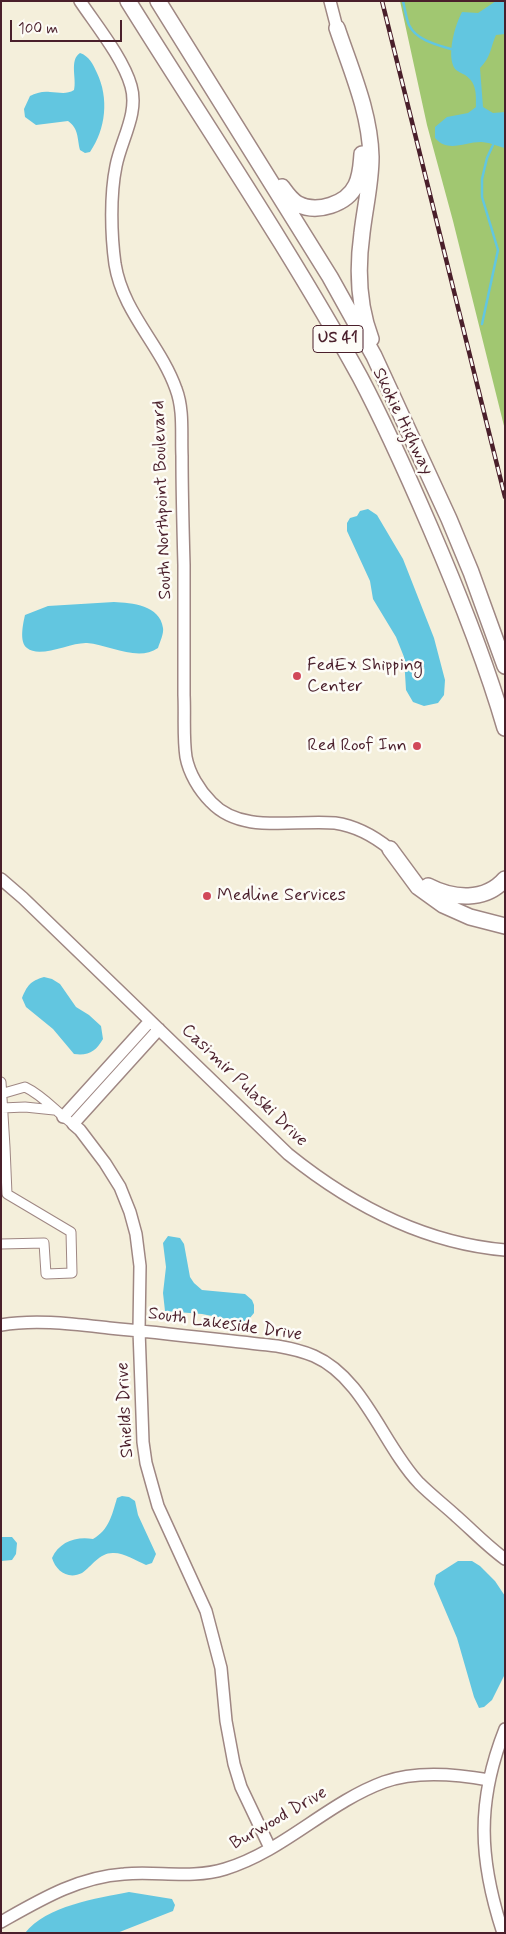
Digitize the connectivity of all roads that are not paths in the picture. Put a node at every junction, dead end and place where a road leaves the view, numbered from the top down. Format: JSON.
{"nodes":[{"id":1,"x":80,"y":1,"type":"edge"},
{"id":2,"x":127,"y":1,"type":"edge"},
{"id":3,"x":158,"y":1,"type":"edge"},
{"id":4,"x":330,"y":1,"type":"edge"},
{"id":5,"x":337,"y":28,"type":"junction"},
{"id":6,"x":234,"y":122,"type":"junction"},
{"id":7,"x":392,"y":399,"type":"junction"},
{"id":8,"x":505,"y":666,"type":"edge"},
{"id":9,"x":505,"y":728,"type":"edge"},
{"id":10,"x":390,"y":849,"type":"junction"},
{"id":11,"x":505,"y":879,"type":"edge"},
{"id":12,"x":1,"y":880,"type":"edge"},
{"id":13,"x":505,"y":926,"type":"edge"},
{"id":14,"x":154,"y":1025,"type":"junction"},
{"id":15,"x":1,"y":1082,"type":"edge"},
{"id":16,"x":1,"y":1094,"type":"edge"},
{"id":17,"x":2,"y":1108,"type":"edge"},
{"id":18,"x":63,"y":1117,"type":"junction"},
{"id":19,"x":3,"y":1148,"type":"edge"},
{"id":20,"x":1,"y":1244,"type":"edge"},
{"id":21,"x":505,"y":1250,"type":"edge"},
{"id":22,"x":1,"y":1325,"type":"edge"},
{"id":23,"x":139,"y":1330,"type":"junction"},
{"id":24,"x":505,"y":1558,"type":"edge"},
{"id":25,"x":505,"y":1729,"type":"edge"},
{"id":26,"x":489,"y":1780,"type":"junction"},
{"id":27,"x":270,"y":1848,"type":"junction"},
{"id":28,"x":1,"y":1922,"type":"edge"},
{"id":29,"x":503,"y":1933,"type":"edge"}],
"edges":[{"from":1,"to":10,"type":"street","name":"South Northpoint Boulevard"},
{"from":2,"to":9,"type":"highway","name":"Skokie Highway","number":"US 41"},
{"from":3,"to":6,"type":"highway","name":"Skokie Highway","number":"US 41"},
{"from":4,"to":5,"type":"street"},
{"from":5,"to":6,"type":"highway"},
{"from":5,"to":7,"type":"highway"},
{"from":6,"to":7,"type":"highway","name":"Skokie Highway","number":"US 41"},
{"from":7,"to":8,"type":"highway","name":"Skokie Highway","number":"US 41"},
{"from":10,"to":11,"type":"highway"},
{"from":10,"to":13,"type":"highway"},
{"from":12,"to":14,"type":"street","name":"Casimir Pulaski Drive"},
{"from":14,"to":18,"type":"street"},
{"from":14,"to":21,"type":"street","name":"Casimir Pulaski Drive"},
{"from":15,"to":16,"type":"street"},
{"from":16,"to":17,"type":"street"},
{"from":16,"to":18,"type":"street"},
{"from":17,"to":18,"type":"street"},
{"from":17,"to":19,"type":"street"},
{"from":18,"to":23,"type":"street","name":"Shields Drive"},
{"from":19,"to":20,"type":"street"},
{"from":22,"to":23,"type":"street","name":"South Lakeside Drive"},
{"from":23,"to":24,"type":"street","name":"South Lakeside Drive"},
{"from":23,"to":27,"type":"street","name":"Shields Drive"},
{"from":25,"to":26,"type":"street"},
{"from":26,"to":27,"type":"street","name":"Burwood Drive"},
{"from":26,"to":29,"type":"street"},
{"from":27,"to":28,"type":"street","name":"Burwood Drive"}]}
